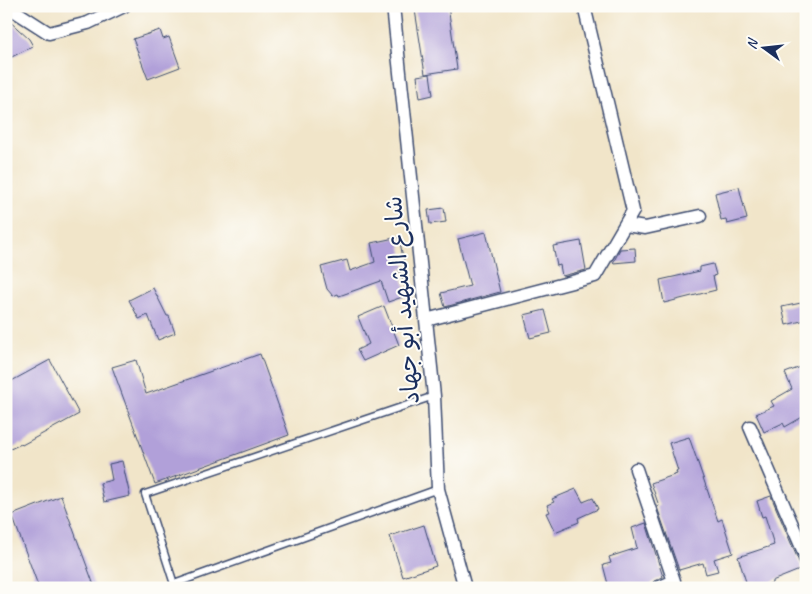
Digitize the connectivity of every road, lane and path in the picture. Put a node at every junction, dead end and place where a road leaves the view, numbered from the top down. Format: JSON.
{"nodes":[{"id":1,"x":7,"y":6,"type":"edge"},
{"id":2,"x":124,"y":6,"type":"edge"},
{"id":3,"x":393,"y":6,"type":"edge"},
{"id":4,"x":584,"y":6,"type":"edge"},
{"id":5,"x":700,"y":216,"type":"dead end"},
{"id":6,"x":626,"y":224,"type":"junction"},
{"id":7,"x":426,"y":320,"type":"junction"},
{"id":8,"x":434,"y":396,"type":"junction"},
{"id":9,"x":750,"y":427,"type":"dead end"},
{"id":10,"x":636,"y":469,"type":"dead end"},
{"id":11,"x":438,"y":489,"type":"junction"},
{"id":12,"x":806,"y":557,"type":"edge"},
{"id":13,"x":465,"y":588,"type":"edge"},
{"id":14,"x":658,"y":588,"type":"edge"}],
"edges":[{"from":1,"to":2,"type":"street"},
{"from":3,"to":7,"type":"street","name":"شارع الشهيد أبو جهاد"},
{"from":4,"to":6,"type":"street"},
{"from":5,"to":6,"type":"street"},
{"from":6,"to":7,"type":"street"},
{"from":7,"to":8,"type":"street","name":"شارع الشهيد أبو جهاد"},
{"from":8,"to":11,"type":"street","name":"شارع الشهيد أبو جهاد"},
{"from":8,"to":11,"type":"lane"},
{"from":9,"to":12,"type":"street"},
{"from":10,"to":14,"type":"street"},
{"from":11,"to":13,"type":"street","name":"شارع الشهيد أبو جهاد"}]}
